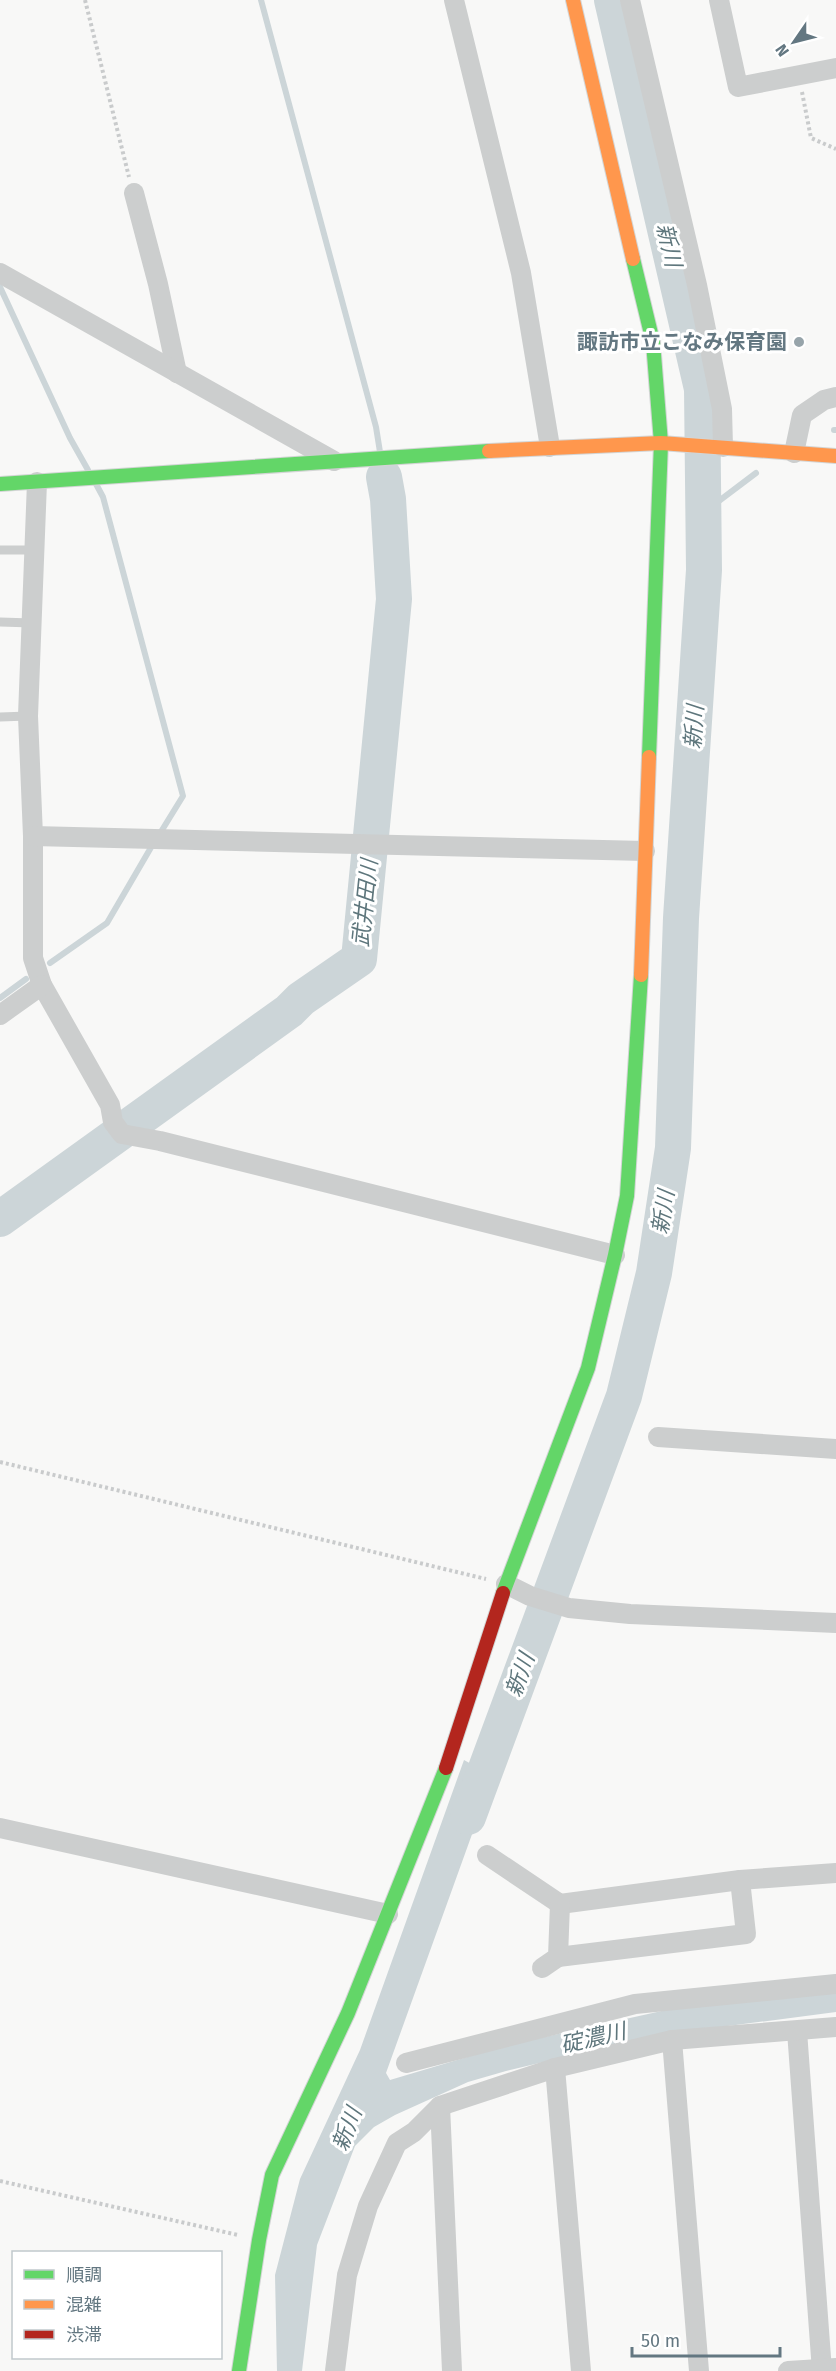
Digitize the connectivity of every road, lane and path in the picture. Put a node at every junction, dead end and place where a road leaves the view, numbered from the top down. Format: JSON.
{"nodes":[{"id":1,"x":85,"y":0,"type":"edge"},
{"id":2,"x":454,"y":0,"type":"edge"},
{"id":3,"x":573,"y":0,"type":"edge"},
{"id":4,"x":630,"y":0,"type":"edge"},
{"id":5,"x":724,"y":1,"type":"edge"},
{"id":6,"x":836,"y":68,"type":"edge"},
{"id":7,"x":799,"y":75,"type":"junction"},
{"id":8,"x":836,"y":149,"type":"edge"},
{"id":9,"x":134,"y":193,"type":"joint"},
{"id":10,"x":0,"y":273,"type":"edge"},
{"id":11,"x":177,"y":374,"type":"junction"},
{"id":12,"x":836,"y":397,"type":"edge"},
{"id":13,"x":661,"y":442,"type":"junction"},
{"id":14,"x":719,"y":446,"type":"junction"},
{"id":15,"x":550,"y":447,"type":"junction"},
{"id":16,"x":794,"y":453,"type":"junction"},
{"id":17,"x":836,"y":456,"type":"edge"},
{"id":18,"x":336,"y":463,"type":"junction"},
{"id":19,"x":37,"y":482,"type":"junction"},
{"id":20,"x":0,"y":484,"type":"edge"},
{"id":21,"x":0,"y":550,"type":"edge"},
{"id":22,"x":35,"y":550,"type":"junction"},
{"id":23,"x":0,"y":622,"type":"edge"},
{"id":24,"x":32,"y":623,"type":"junction"},
{"id":25,"x":0,"y":717,"type":"edge"},
{"id":26,"x":28,"y":717,"type":"junction"},
{"id":27,"x":33,"y":836,"type":"junction"},
{"id":28,"x":645,"y":851,"type":"junction"},
{"id":29,"x":42,"y":985,"type":"junction"},
{"id":30,"x":0,"y":1015,"type":"edge"},
{"id":31,"x":615,"y":1255,"type":"junction"},
{"id":32,"x":658,"y":1437,"type":"dead end"},
{"id":33,"x":836,"y":1449,"type":"edge"},
{"id":34,"x":0,"y":1462,"type":"edge"},
{"id":35,"x":506,"y":1584,"type":"junction"},
{"id":36,"x":836,"y":1623,"type":"edge"},
{"id":37,"x":0,"y":1828,"type":"edge"},
{"id":38,"x":487,"y":1855,"type":"dead end"},
{"id":39,"x":836,"y":1873,"type":"edge"},
{"id":40,"x":740,"y":1880,"type":"junction"},
{"id":41,"x":560,"y":1904,"type":"junction"},
{"id":42,"x":387,"y":1914,"type":"junction"},
{"id":43,"x":558,"y":1957,"type":"junction"},
{"id":44,"x":542,"y":1968,"type":"dead end"},
{"id":45,"x":836,"y":1984,"type":"edge"},
{"id":46,"x":836,"y":2027,"type":"edge"},
{"id":47,"x":797,"y":2031,"type":"junction"},
{"id":48,"x":672,"y":2040,"type":"junction"},
{"id":49,"x":406,"y":2063,"type":"dead end"},
{"id":50,"x":555,"y":2068,"type":"junction"},
{"id":51,"x":440,"y":2106,"type":"junction"},
{"id":52,"x":0,"y":2181,"type":"edge"},
{"id":53,"x":259,"y":2240,"type":"junction"},
{"id":54,"x":827,"y":2369,"type":"edge"},
{"id":55,"x":239,"y":2371,"type":"edge"},
{"id":56,"x":335,"y":2371,"type":"edge"},
{"id":57,"x":452,"y":2371,"type":"edge"},
{"id":58,"x":581,"y":2371,"type":"edge"},
{"id":59,"x":699,"y":2371,"type":"edge"},
{"id":60,"x":788,"y":2371,"type":"edge"}],
"edges":[{"from":1,"to":9,"type":"path"},
{"from":2,"to":15,"type":"street"},
{"from":3,"to":13,"type":"street"},
{"from":4,"to":14,"type":"street"},
{"from":5,"to":7,"type":"street"},
{"from":6,"to":7,"type":"street"},
{"from":7,"to":8,"type":"path"},
{"from":9,"to":11,"type":"street"},
{"from":10,"to":11,"type":"street"},
{"from":11,"to":18,"type":"street"},
{"from":12,"to":16,"type":"street"},
{"from":13,"to":14,"type":"street"},
{"from":13,"to":15,"type":"street"},
{"from":13,"to":28,"type":"street"},
{"from":14,"to":16,"type":"street"},
{"from":15,"to":18,"type":"street"},
{"from":16,"to":17,"type":"street"},
{"from":18,"to":19,"type":"street"},
{"from":19,"to":20,"type":"street"},
{"from":19,"to":22,"type":"street"},
{"from":21,"to":22,"type":"lane"},
{"from":22,"to":24,"type":"street"},
{"from":23,"to":24,"type":"lane"},
{"from":24,"to":26,"type":"street"},
{"from":25,"to":26,"type":"lane"},
{"from":26,"to":27,"type":"street"},
{"from":27,"to":28,"type":"street"},
{"from":27,"to":29,"type":"street"},
{"from":28,"to":31,"type":"street"},
{"from":29,"to":30,"type":"street"},
{"from":29,"to":31,"type":"street"},
{"from":31,"to":35,"type":"street"},
{"from":32,"to":33,"type":"street"},
{"from":34,"to":35,"type":"path"},
{"from":35,"to":36,"type":"street"},
{"from":35,"to":42,"type":"street"},
{"from":37,"to":42,"type":"street"},
{"from":38,"to":41,"type":"street"},
{"from":39,"to":40,"type":"street"},
{"from":40,"to":41,"type":"street"},
{"from":40,"to":43,"type":"street"},
{"from":41,"to":43,"type":"street"},
{"from":42,"to":53,"type":"street"},
{"from":43,"to":44,"type":"street"},
{"from":45,"to":49,"type":"street"},
{"from":46,"to":47,"type":"street"},
{"from":47,"to":48,"type":"street"},
{"from":47,"to":54,"type":"street"},
{"from":48,"to":50,"type":"street"},
{"from":48,"to":59,"type":"street"},
{"from":50,"to":51,"type":"street"},
{"from":50,"to":58,"type":"street"},
{"from":51,"to":56,"type":"street"},
{"from":51,"to":57,"type":"street"},
{"from":52,"to":53,"type":"path"},
{"from":53,"to":55,"type":"street"},
{"from":54,"to":60,"type":"street"}]}
